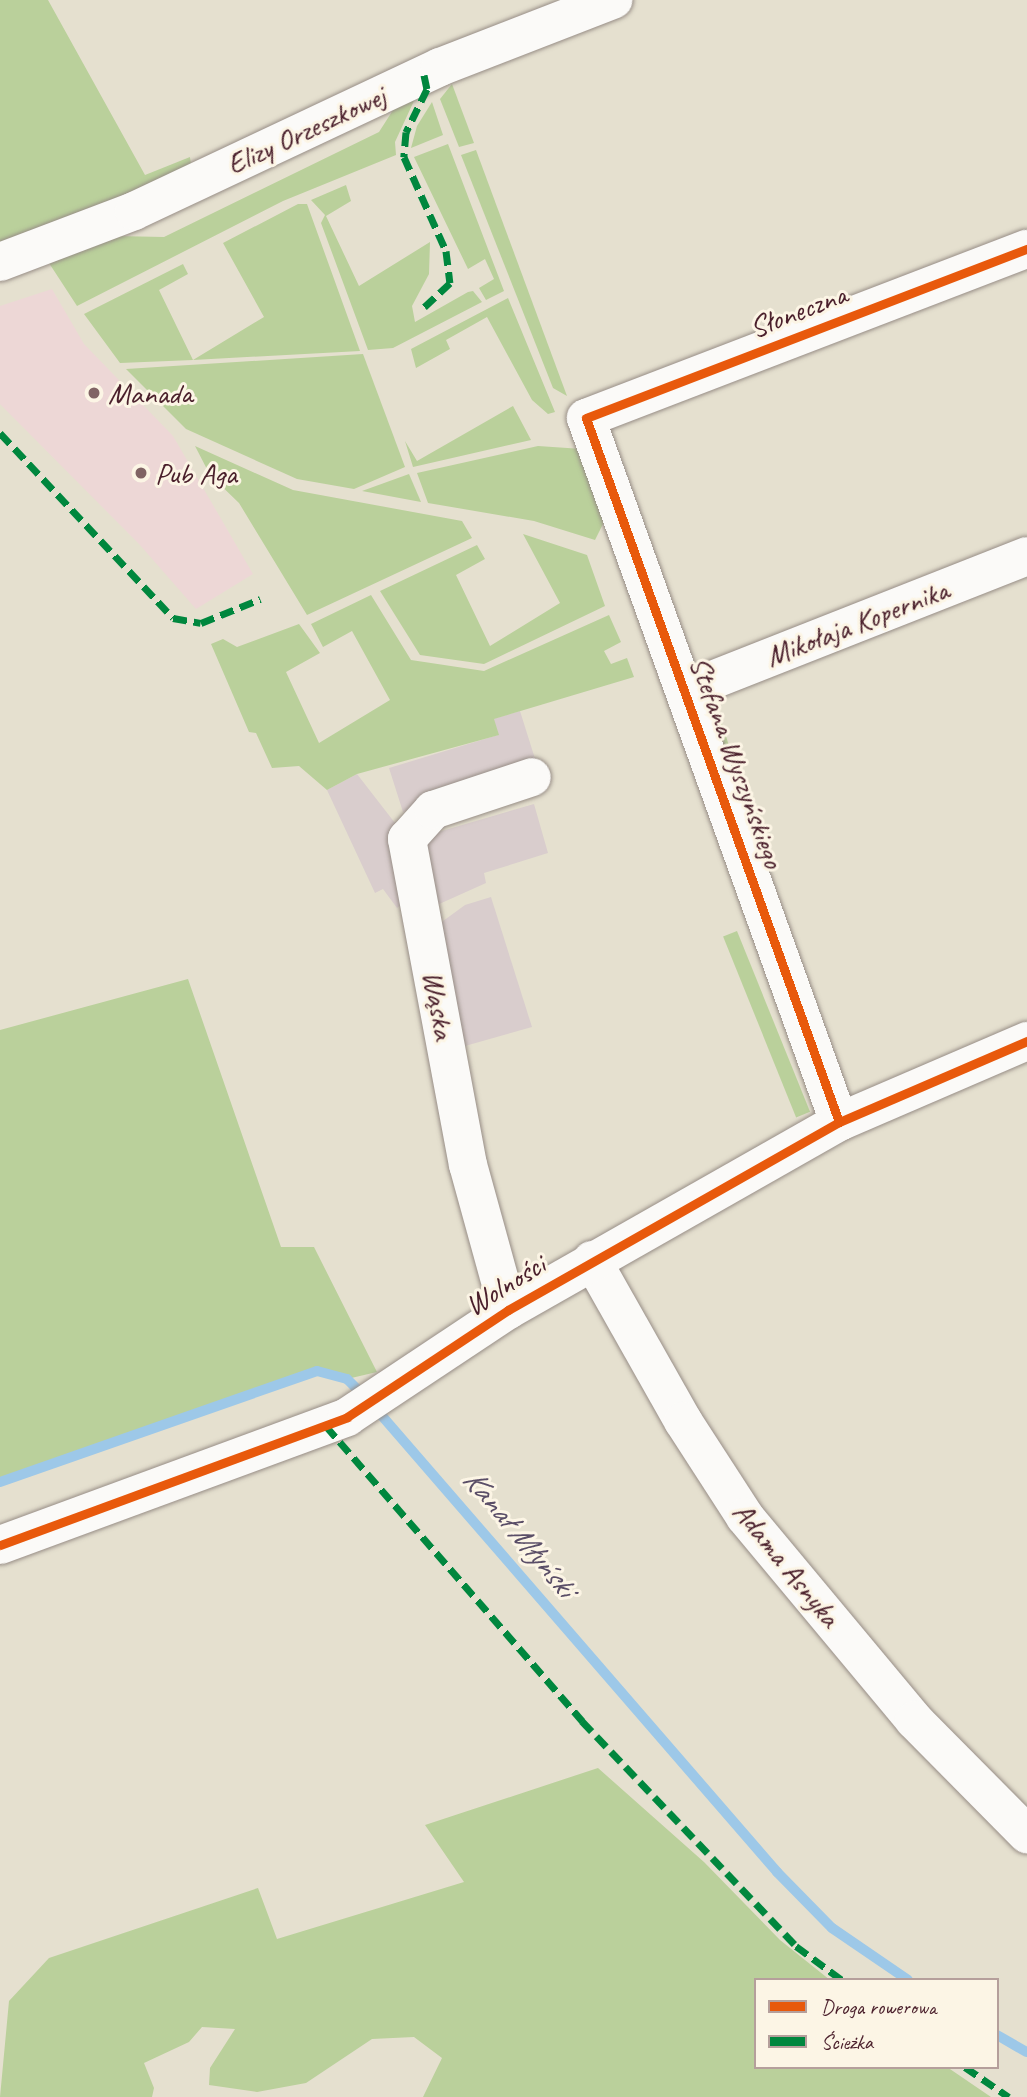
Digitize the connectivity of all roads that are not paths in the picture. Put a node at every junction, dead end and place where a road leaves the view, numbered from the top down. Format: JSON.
{"nodes":[{"id":1,"x":613,"y":0,"type":"edge"},
{"id":2,"x":1027,"y":249,"type":"edge"},
{"id":3,"x":0,"y":262,"type":"edge"},
{"id":4,"x":586,"y":418,"type":"joint"},
{"id":5,"x":1027,"y":556,"type":"edge"},
{"id":6,"x":687,"y":690,"type":"junction"},
{"id":7,"x":532,"y":777,"type":"dead end"},
{"id":8,"x":1023,"y":1053,"type":"edge"},
{"id":9,"x":839,"y":1122,"type":"junction"},
{"id":10,"x":592,"y":1260,"type":"junction"},
{"id":11,"x":508,"y":1310,"type":"junction"},
{"id":12,"x":0,"y":1545,"type":"edge"},
{"id":13,"x":1027,"y":1834,"type":"edge"}],
"edges":[{"from":1,"to":3,"type":"street","name":"Elizy Orzeszkowej"},
{"from":2,"to":4,"type":"street","name":"Słoneczna"},
{"from":4,"to":6,"type":"street","name":"Stefana Wyszyńskiego"},
{"from":5,"to":6,"type":"street","name":"Mikołaja Kopernika"},
{"from":6,"to":9,"type":"street","name":"Stefana Wyszyńskiego"},
{"from":7,"to":11,"type":"street","name":"Wąska"},
{"from":8,"to":9,"type":"street","name":"Wolności"},
{"from":9,"to":10,"type":"street","name":"Wolności"},
{"from":10,"to":11,"type":"street","name":"Wolności"},
{"from":10,"to":13,"type":"street","name":"Adama Asnyka"},
{"from":11,"to":12,"type":"street","name":"Wolności"}]}
